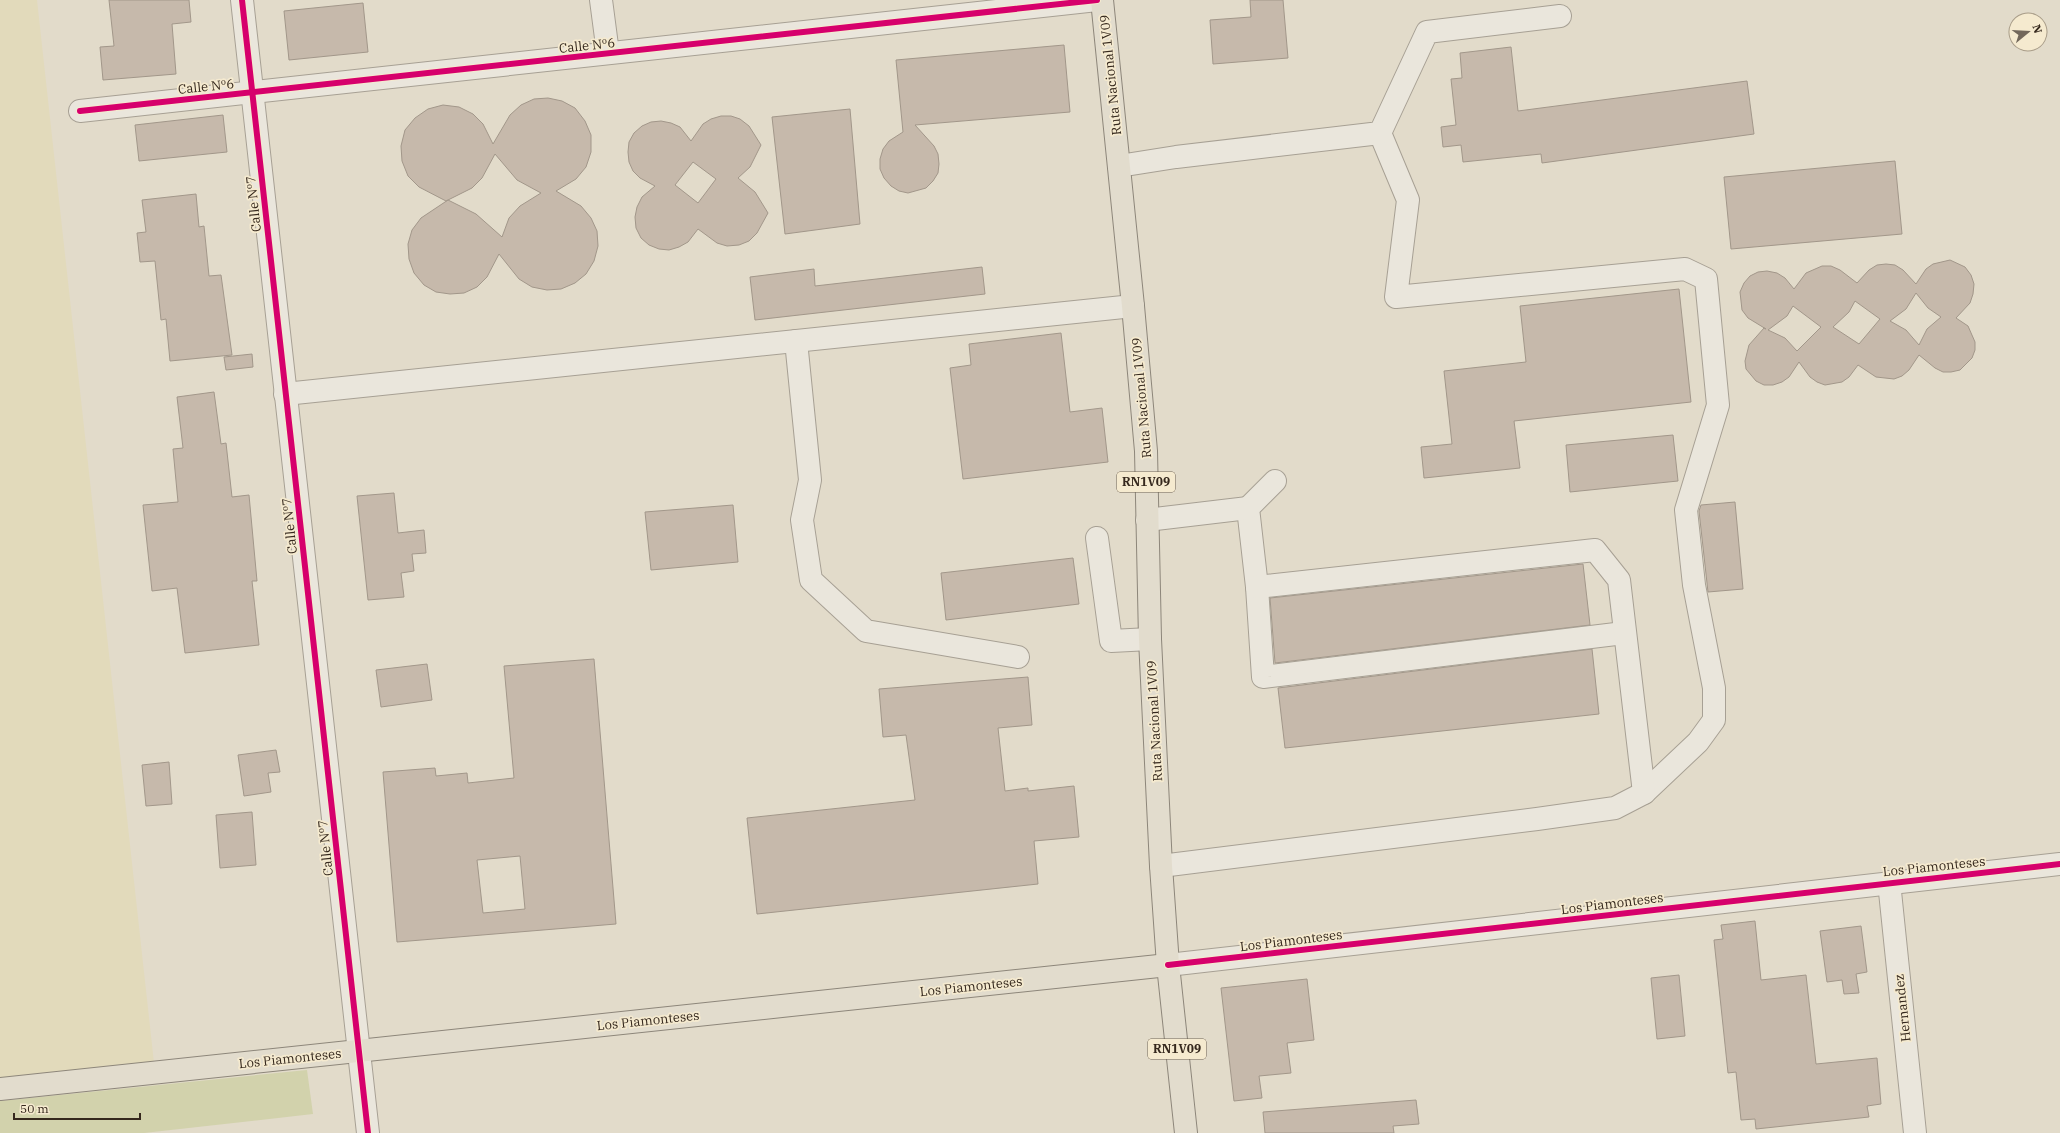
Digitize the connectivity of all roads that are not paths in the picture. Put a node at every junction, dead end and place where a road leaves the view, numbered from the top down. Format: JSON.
{"nodes":[{"id":1,"x":242,"y":0,"type":"edge"},
{"id":2,"x":602,"y":0,"type":"edge"},
{"id":3,"x":1097,"y":0,"type":"edge"},
{"id":4,"x":1102,"y":0,"type":"edge"},
{"id":5,"x":1560,"y":16,"type":"dead end"},
{"id":6,"x":608,"y":53,"type":"junction"},
{"id":7,"x":252,"y":92,"type":"junction"},
{"id":8,"x":80,"y":111,"type":"dead end"},
{"id":9,"x":1380,"y":133,"type":"junction"},
{"id":10,"x":1119,"y":166,"type":"junction"},
{"id":11,"x":1133,"y":306,"type":"junction"},
{"id":12,"x":796,"y":341,"type":"junction"},
{"id":13,"x":285,"y":394,"type":"junction"},
{"id":14,"x":1275,"y":481,"type":"dead end"},
{"id":15,"x":1248,"y":508,"type":"junction"},
{"id":16,"x":1147,"y":520,"type":"junction"},
{"id":17,"x":1097,"y":538,"type":"dead end"},
{"id":18,"x":1257,"y":587,"type":"junction"},
{"id":19,"x":1624,"y":633,"type":"junction"},
{"id":20,"x":1150,"y":639,"type":"junction"},
{"id":21,"x":1018,"y":657,"type":"dead end"},
{"id":22,"x":1644,"y":794,"type":"junction"},
{"id":23,"x":2060,"y":864,"type":"edge"},
{"id":24,"x":1161,"y":866,"type":"junction"},
{"id":25,"x":1889,"y":882,"type":"junction"},
{"id":26,"x":1168,"y":965,"type":"junction"},
{"id":27,"x":359,"y":1050,"type":"junction"},
{"id":28,"x":0,"y":1089,"type":"edge"},
{"id":29,"x":368,"y":1133,"type":"edge"},
{"id":30,"x":1186,"y":1133,"type":"edge"},
{"id":31,"x":1914,"y":1133,"type":"edge"}],
"edges":[{"from":1,"to":7,"type":"street","name":"Calle Nº7"},
{"from":2,"to":6,"type":"street"},
{"from":3,"to":6,"type":"street","name":"Calle Nº6"},
{"from":4,"to":10,"type":"main road","name":"Ruta Nacional 1V09","number":"RN1V09"},
{"from":5,"to":9,"type":"street"},
{"from":6,"to":7,"type":"street","name":"Calle Nº6"},
{"from":7,"to":8,"type":"street","name":"Calle Nº6"},
{"from":7,"to":13,"type":"street","name":"Calle Nº7"},
{"from":9,"to":10,"type":"street"},
{"from":9,"to":22,"type":"street"},
{"from":10,"to":11,"type":"main road","name":"Ruta Nacional 1V09","number":"RN1V09"},
{"from":11,"to":12,"type":"street"},
{"from":11,"to":16,"type":"main road","name":"Ruta Nacional 1V09","number":"RN1V09"},
{"from":12,"to":13,"type":"street"},
{"from":12,"to":21,"type":"street"},
{"from":13,"to":27,"type":"street","name":"Calle Nº7"},
{"from":14,"to":15,"type":"street"},
{"from":15,"to":16,"type":"street"},
{"from":15,"to":18,"type":"street"},
{"from":16,"to":20,"type":"main road","name":"Ruta Nacional 1V09","number":"RN1V09"},
{"from":17,"to":20,"type":"street"},
{"from":18,"to":19,"type":"street"},
{"from":18,"to":19,"type":"street"},
{"from":19,"to":22,"type":"street"},
{"from":20,"to":24,"type":"main road","name":"Ruta Nacional 1V09","number":"RN1V09"},
{"from":22,"to":24,"type":"street"},
{"from":23,"to":25,"type":"street","name":"Los Piamonteses"},
{"from":24,"to":26,"type":"main road","name":"Ruta Nacional 1V09","number":"RN1V09"},
{"from":25,"to":26,"type":"street","name":"Los Piamonteses"},
{"from":25,"to":31,"type":"street","name":"Hernandez"},
{"from":26,"to":27,"type":"main road","name":"Los Piamonteses"},
{"from":26,"to":30,"type":"main road","number":"RN1V09"},
{"from":27,"to":28,"type":"main road","name":"Los Piamonteses"},
{"from":27,"to":29,"type":"street","name":"Calle Nº7"}]}
